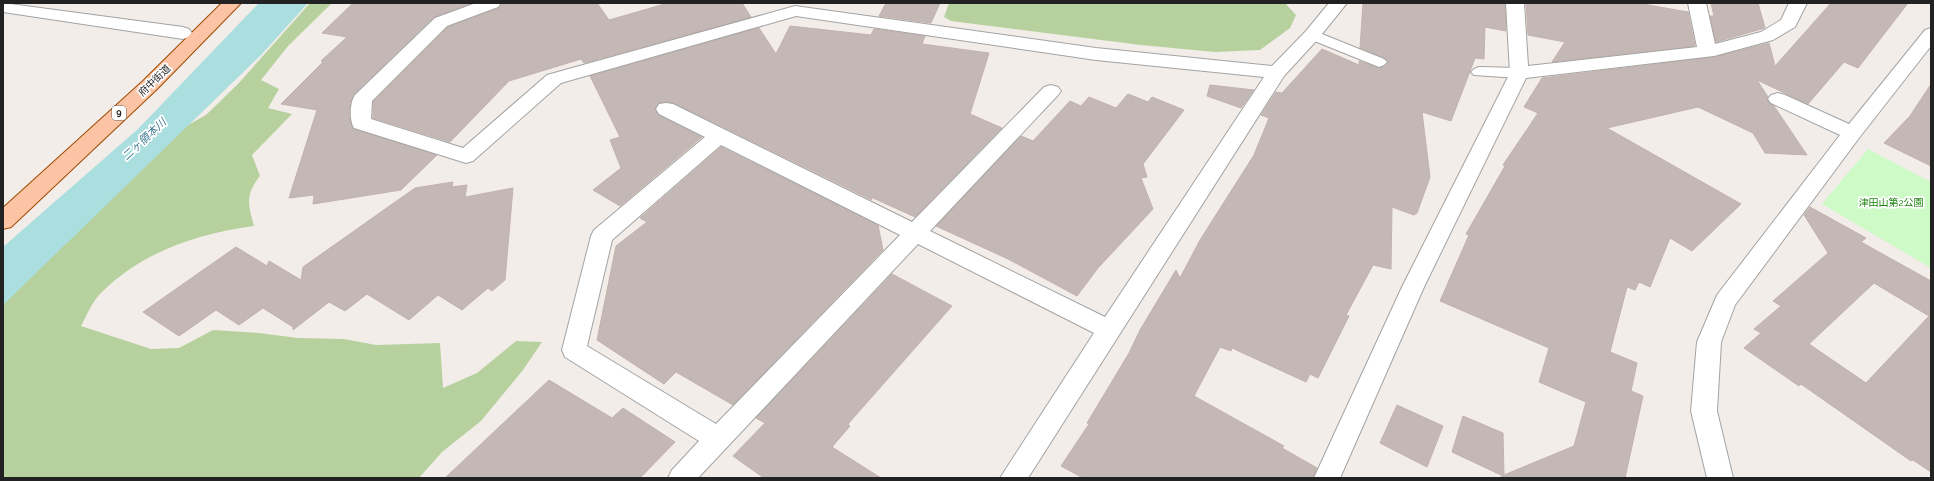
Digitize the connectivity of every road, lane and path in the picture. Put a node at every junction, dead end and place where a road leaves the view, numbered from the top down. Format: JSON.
{"nodes":[{"id":1,"x":232,"y":3,"type":"edge"},
{"id":2,"x":492,"y":3,"type":"edge"},
{"id":3,"x":1338,"y":3,"type":"edge"},
{"id":4,"x":1515,"y":3,"type":"edge"},
{"id":5,"x":1697,"y":3,"type":"edge"},
{"id":6,"x":1798,"y":3,"type":"edge"},
{"id":7,"x":3,"y":7,"type":"edge"},
{"id":8,"x":183,"y":33,"type":"dead end"},
{"id":9,"x":1931,"y":34,"type":"edge"},
{"id":10,"x":1312,"y":35,"type":"junction"},
{"id":11,"x":1707,"y":52,"type":"junction"},
{"id":12,"x":1379,"y":62,"type":"dead end"},
{"id":13,"x":1278,"y":72,"type":"junction"},
{"id":14,"x":1479,"y":72,"type":"dead end"},
{"id":15,"x":1519,"y":73,"type":"junction"},
{"id":16,"x":1051,"y":91,"type":"dead end"},
{"id":17,"x":1778,"y":99,"type":"dead end"},
{"id":18,"x":666,"y":108,"type":"dead end"},
{"id":19,"x":1852,"y":133,"type":"junction"},
{"id":20,"x":720,"y":136,"type":"junction"},
{"id":21,"x":3,"y":221,"type":"edge"},
{"id":22,"x":916,"y":232,"type":"junction"},
{"id":23,"x":1110,"y":330,"type":"junction"},
{"id":24,"x":718,"y":439,"type":"junction"},
{"id":25,"x":681,"y":478,"type":"edge"},
{"id":26,"x":1013,"y":478,"type":"edge"},
{"id":27,"x":1327,"y":478,"type":"edge"},
{"id":28,"x":1720,"y":478,"type":"edge"}],
"edges":[{"from":1,"to":21,"type":"main road","name":"府中街道","number":"9"},
{"from":2,"to":13,"type":"street"},
{"from":3,"to":10,"type":"street"},
{"from":4,"to":15,"type":"street"},
{"from":5,"to":11,"type":"street"},
{"from":6,"to":11,"type":"street"},
{"from":7,"to":8,"type":"street"},
{"from":9,"to":19,"type":"street"},
{"from":10,"to":12,"type":"lane"},
{"from":10,"to":13,"type":"street"},
{"from":11,"to":15,"type":"street"},
{"from":13,"to":23,"type":"street"},
{"from":14,"to":15,"type":"lane"},
{"from":15,"to":27,"type":"street"},
{"from":16,"to":22,"type":"street"},
{"from":17,"to":19,"type":"street"},
{"from":18,"to":20,"type":"street"},
{"from":19,"to":28,"type":"street"},
{"from":20,"to":22,"type":"street"},
{"from":20,"to":24,"type":"street"},
{"from":22,"to":23,"type":"street"},
{"from":22,"to":24,"type":"street"},
{"from":23,"to":26,"type":"street"},
{"from":24,"to":25,"type":"street"}]}
